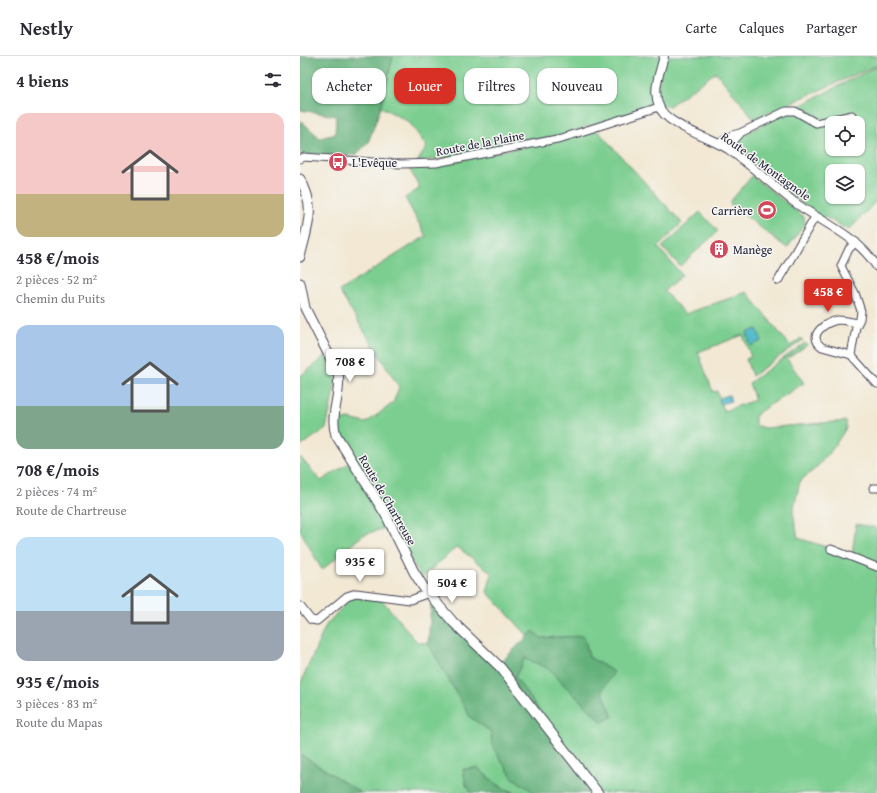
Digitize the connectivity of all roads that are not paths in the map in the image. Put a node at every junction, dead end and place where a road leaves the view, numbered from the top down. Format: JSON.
{"nodes":[{"id":1,"x":664,"y":56,"type":"edge"},
{"id":2,"x":659,"y":107,"type":"junction"},
{"id":3,"x":852,"y":115,"type":"dead end"},
{"id":4,"x":740,"y":133,"type":"junction"},
{"id":5,"x":718,"y":144,"type":"junction"},
{"id":6,"x":727,"y":148,"type":"junction"},
{"id":7,"x":300,"y":159,"type":"edge"},
{"id":8,"x":300,"y":179,"type":"edge"},
{"id":9,"x":815,"y":216,"type":"junction"},
{"id":10,"x":856,"y":242,"type":"junction"},
{"id":11,"x":300,"y":257,"type":"edge"},
{"id":12,"x":877,"y":268,"type":"edge"},
{"id":13,"x":778,"y":281,"type":"dead end"},
{"id":14,"x":300,"y":283,"type":"edge"},
{"id":15,"x":303,"y":310,"type":"edge"},
{"id":16,"x":858,"y":322,"type":"junction"},
{"id":17,"x":851,"y":355,"type":"junction"},
{"id":18,"x":877,"y":384,"type":"edge"},
{"id":19,"x":831,"y":549,"type":"dead end"},
{"id":20,"x":877,"y":567,"type":"edge"},
{"id":21,"x":429,"y":593,"type":"junction"},
{"id":22,"x":300,"y":606,"type":"edge"},
{"id":23,"x":598,"y":793,"type":"edge"}],
"edges":[{"from":1,"to":2,"type":"street"},
{"from":2,"to":5,"type":"street","name":"Route de Montagnole"},
{"from":2,"to":7,"type":"street","name":"Route de la Plaine"},
{"from":3,"to":4,"type":"street"},
{"from":4,"to":5,"type":"street"},
{"from":4,"to":6,"type":"street"},
{"from":5,"to":6,"type":"street","name":"Route de Montagnole"},
{"from":6,"to":9,"type":"street","name":"Route de Montagnole"},
{"from":8,"to":11,"type":"main road"},
{"from":9,"to":10,"type":"street","name":"Route de Montagnole"},
{"from":9,"to":13,"type":"street"},
{"from":10,"to":12,"type":"street","name":"Route de Montagnole"},
{"from":10,"to":16,"type":"street"},
{"from":14,"to":15,"type":"main road","name":"Route de Chartreuse"},
{"from":15,"to":21,"type":"main road","name":"Route de Chartreuse"},
{"from":16,"to":17,"type":"street"},
{"from":16,"to":17,"type":"street"},
{"from":17,"to":18,"type":"street"},
{"from":19,"to":20,"type":"street"},
{"from":21,"to":22,"type":"street"},
{"from":21,"to":23,"type":"main road","name":"Route de Chartreuse"}]}
